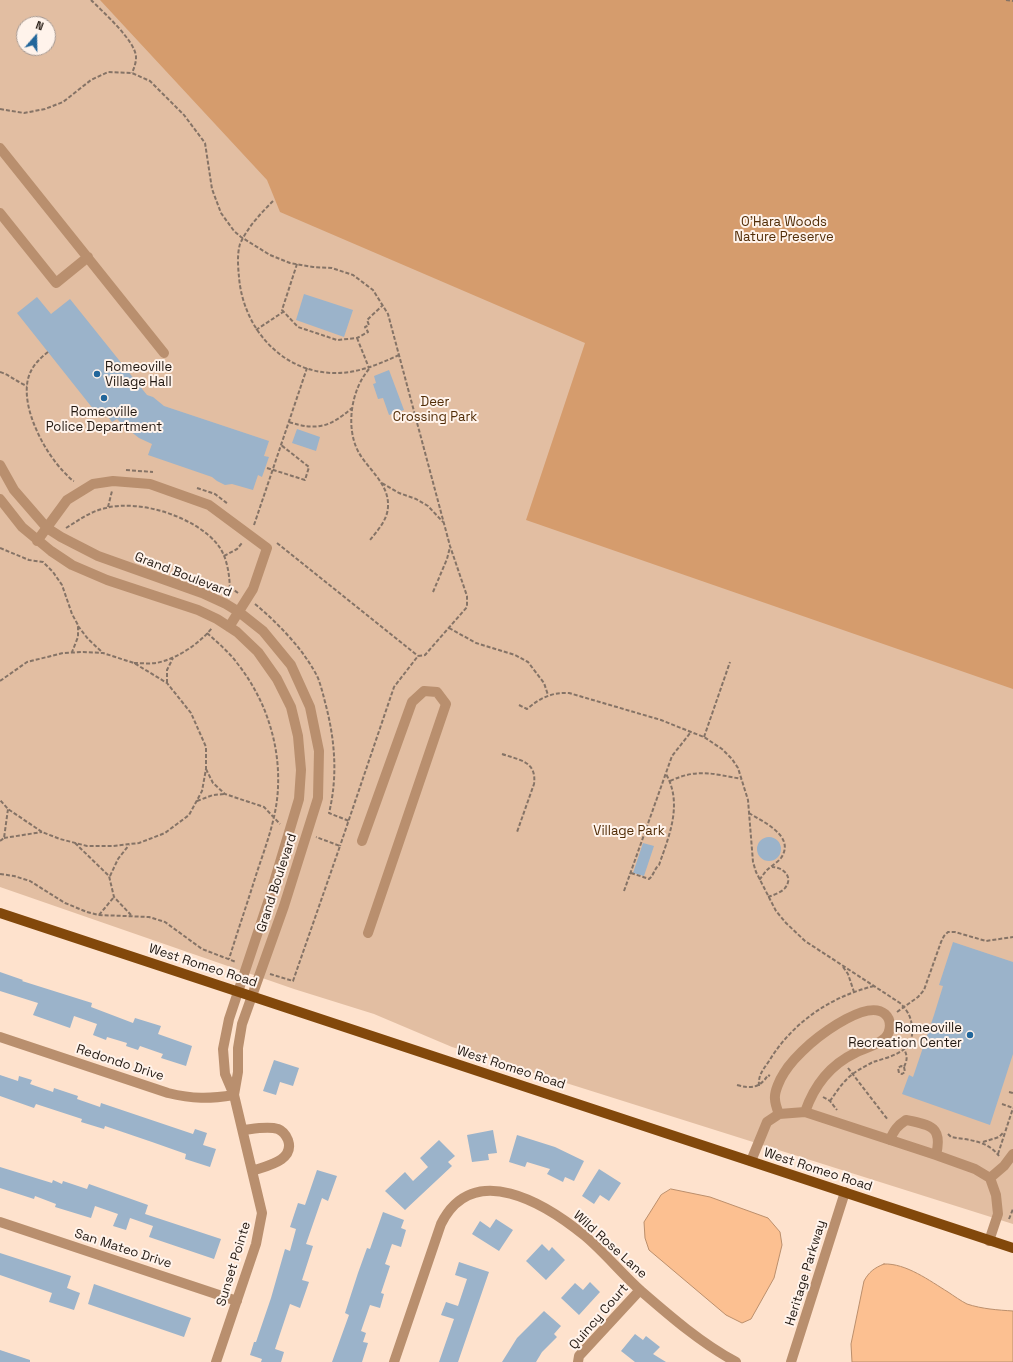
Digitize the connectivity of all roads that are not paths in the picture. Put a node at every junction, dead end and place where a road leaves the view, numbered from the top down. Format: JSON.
{"nodes":[{"id":1,"x":0,"y":148,"type":"edge"},
{"id":2,"x":0,"y":213,"type":"edge"},
{"id":3,"x":88,"y":257,"type":"junction"},
{"id":4,"x":164,"y":353,"type":"dead end"},
{"id":5,"x":0,"y":465,"type":"edge"},
{"id":6,"x":0,"y":499,"type":"edge"},
{"id":7,"x":47,"y":528,"type":"junction"},
{"id":8,"x":38,"y":540,"type":"junction"},
{"id":9,"x":239,"y":612,"type":"junction"},
{"id":10,"x":229,"y":627,"type":"junction"},
{"id":11,"x":362,"y":841,"type":"dead end"},
{"id":12,"x":0,"y":913,"type":"edge"},
{"id":13,"x":368,"y":933,"type":"dead end"},
{"id":14,"x":238,"y":991,"type":"junction"},
{"id":15,"x":252,"y":996,"type":"junction"},
{"id":16,"x":0,"y":1037,"type":"edge"},
{"id":17,"x":234,"y":1095,"type":"junction"},
{"id":18,"x":805,"y":1112,"type":"junction"},
{"id":19,"x":779,"y":1114,"type":"junction"},
{"id":20,"x":243,"y":1130,"type":"junction"},
{"id":21,"x":890,"y":1140,"type":"junction"},
{"id":22,"x":1013,"y":1154,"type":"edge"},
{"id":23,"x":936,"y":1156,"type":"junction"},
{"id":24,"x":751,"y":1161,"type":"junction"},
{"id":25,"x":252,"y":1171,"type":"junction"},
{"id":26,"x":990,"y":1178,"type":"junction"},
{"id":27,"x":846,"y":1192,"type":"junction"},
{"id":28,"x":0,"y":1222,"type":"edge"},
{"id":29,"x":990,"y":1241,"type":"junction"},
{"id":30,"x":1013,"y":1248,"type":"edge"},
{"id":31,"x":640,"y":1290,"type":"junction"},
{"id":32,"x":237,"y":1301,"type":"junction"},
{"id":33,"x":216,"y":1362,"type":"edge"},
{"id":34,"x":394,"y":1362,"type":"edge"},
{"id":35,"x":578,"y":1362,"type":"edge"},
{"id":36,"x":736,"y":1362,"type":"edge"},
{"id":37,"x":791,"y":1362,"type":"edge"}],
"edges":[{"from":1,"to":3,"type":"street"},
{"from":2,"to":3,"type":"street"},
{"from":3,"to":4,"type":"street"},
{"from":5,"to":7,"type":"street","name":"Grand Boulevard"},
{"from":6,"to":8,"type":"street","name":"Grand Boulevard"},
{"from":7,"to":8,"type":"street"},
{"from":7,"to":9,"type":"street","name":"Grand Boulevard"},
{"from":7,"to":9,"type":"street"},
{"from":8,"to":10,"type":"street","name":"Grand Boulevard"},
{"from":9,"to":10,"type":"street"},
{"from":9,"to":15,"type":"street","name":"Grand Boulevard"},
{"from":10,"to":14,"type":"street","name":"Grand Boulevard"},
{"from":11,"to":13,"type":"street"},
{"from":12,"to":14,"type":"main road","name":"West Romeo Road"},
{"from":14,"to":15,"type":"main road","name":"West Romeo Road"},
{"from":14,"to":17,"type":"street","name":"Sunset Pointe"},
{"from":15,"to":17,"type":"street","name":"Sunset Pointe"},
{"from":15,"to":24,"type":"main road","name":"West Romeo Road"},
{"from":16,"to":17,"type":"street","name":"Redondo Drive"},
{"from":17,"to":20,"type":"street","name":"Sunset Pointe"},
{"from":18,"to":19,"type":"street"},
{"from":18,"to":19,"type":"street"},
{"from":18,"to":21,"type":"street"},
{"from":19,"to":24,"type":"street"},
{"from":20,"to":25,"type":"street","name":"Sunset Pointe"},
{"from":20,"to":25,"type":"street"},
{"from":21,"to":23,"type":"street"},
{"from":21,"to":23,"type":"street"},
{"from":22,"to":26,"type":"street"},
{"from":23,"to":26,"type":"street"},
{"from":24,"to":27,"type":"main road","name":"West Romeo Road"},
{"from":25,"to":32,"type":"street","name":"Sunset Pointe"},
{"from":26,"to":29,"type":"street"},
{"from":27,"to":29,"type":"main road","name":"West Romeo Road"},
{"from":27,"to":37,"type":"street","name":"Heritage Parkway"},
{"from":28,"to":32,"type":"street","name":"San Mateo Drive"},
{"from":29,"to":30,"type":"main road","name":"West Romeo Road"},
{"from":31,"to":34,"type":"street","name":"Wild Rose Lane"},
{"from":31,"to":35,"type":"street","name":"Quincy Court"},
{"from":31,"to":36,"type":"street","name":"Wild Rose Lane"},
{"from":32,"to":33,"type":"street","name":"Sunset Pointe"}]}
